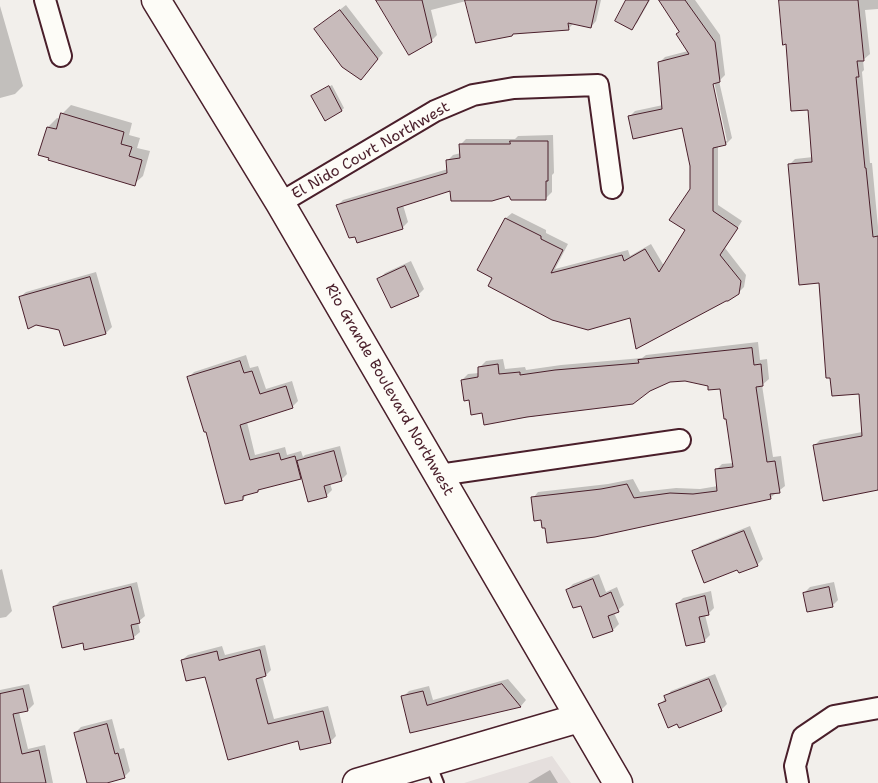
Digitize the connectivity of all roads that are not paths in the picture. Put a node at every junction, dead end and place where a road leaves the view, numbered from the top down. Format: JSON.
{"nodes":[{"id":1,"x":45,"y":0,"type":"edge"},
{"id":2,"x":156,"y":0,"type":"edge"},
{"id":3,"x":61,"y":56,"type":"dead end"},
{"id":4,"x":612,"y":188,"type":"dead end"},
{"id":5,"x":280,"y":203,"type":"junction"},
{"id":6,"x":680,"y":440,"type":"dead end"},
{"id":7,"x":439,"y":475,"type":"junction"},
{"id":8,"x":878,"y":708,"type":"edge"},
{"id":9,"x":579,"y":718,"type":"junction"},
{"id":10,"x":434,"y":773,"type":"edge"},
{"id":11,"x":357,"y":783,"type":"edge"},
{"id":12,"x":618,"y":783,"type":"edge"},
{"id":13,"x":798,"y":783,"type":"edge"}],
"edges":[{"from":1,"to":3,"type":"street"},
{"from":2,"to":5,"type":"main road","name":"Rio Grande Boulevard Northwest"},
{"from":4,"to":5,"type":"street","name":"El Nido Court Northwest"},
{"from":5,"to":7,"type":"main road","name":"Rio Grande Boulevard Northwest"},
{"from":6,"to":7,"type":"street"},
{"from":7,"to":9,"type":"main road","name":"Rio Grande Boulevard Northwest"},
{"from":8,"to":13,"type":"street"},
{"from":9,"to":10,"type":"main road"},
{"from":9,"to":12,"type":"main road","name":"Rio Grande Boulevard Northwest"},
{"from":10,"to":11,"type":"main road"}]}
